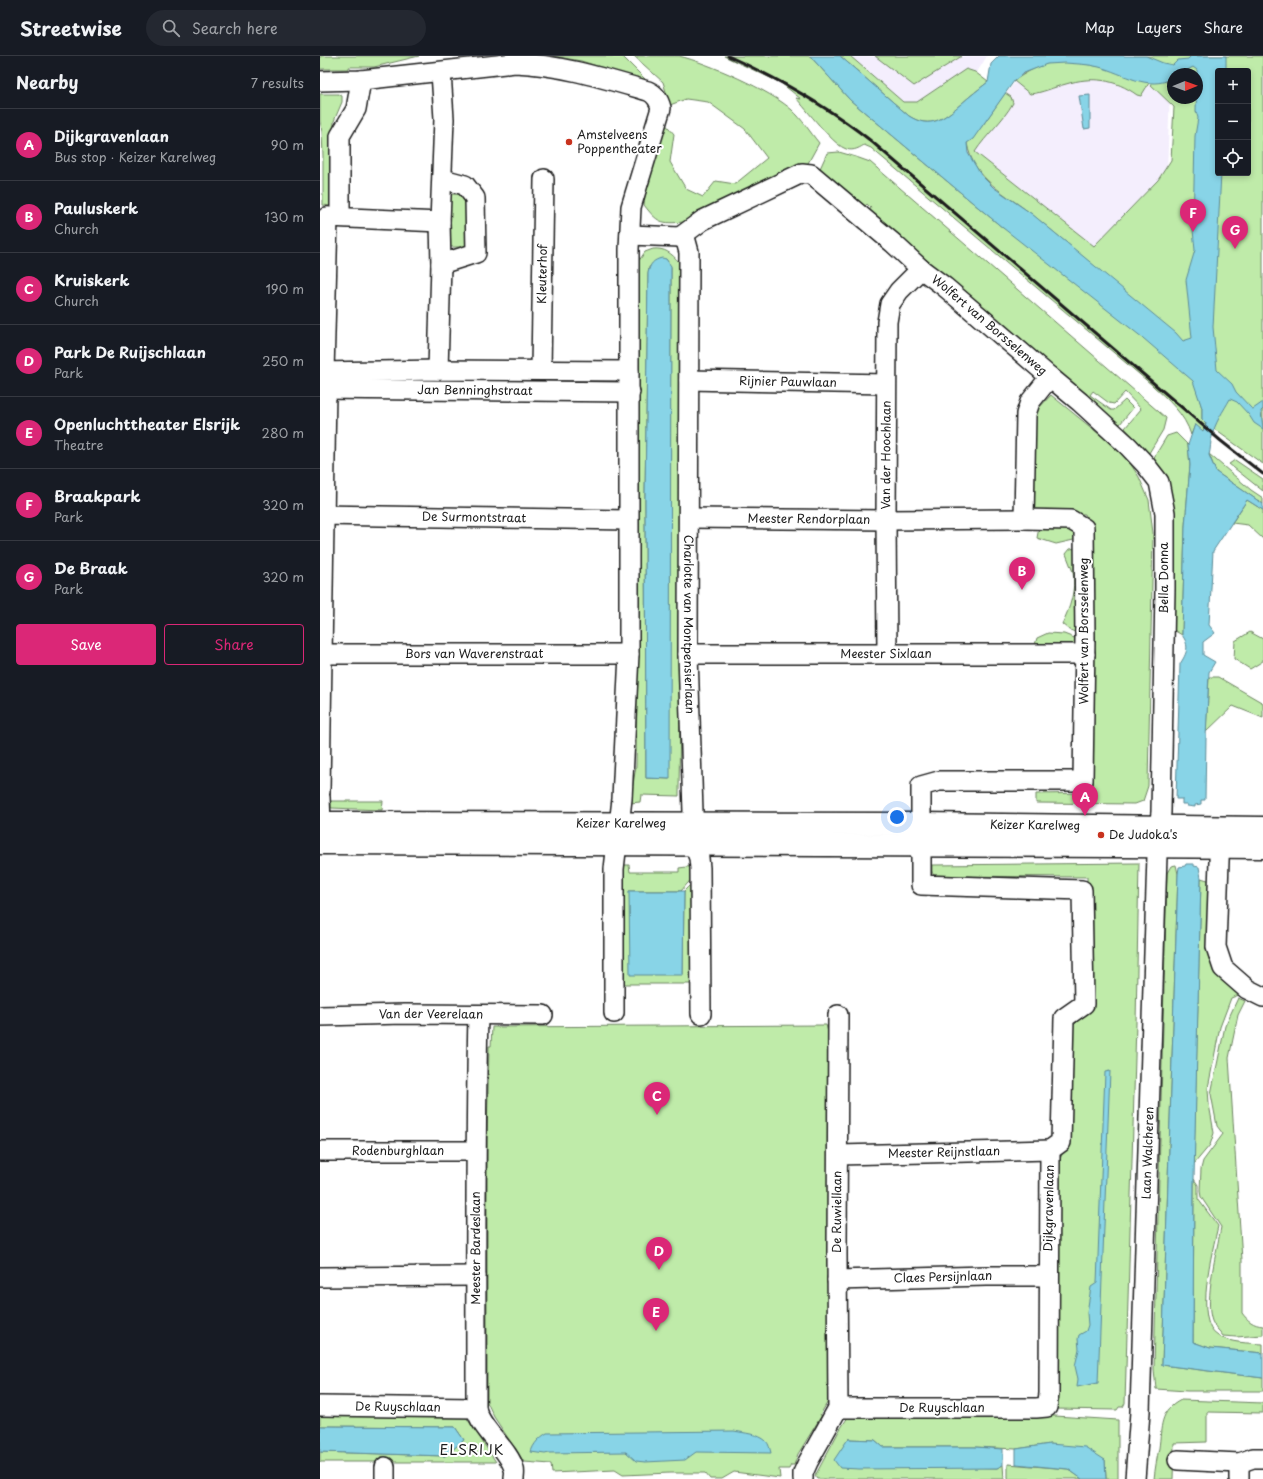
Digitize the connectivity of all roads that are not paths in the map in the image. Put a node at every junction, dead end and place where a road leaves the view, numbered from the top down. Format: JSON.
{"nodes":[{"id":1,"x":441,"y":72,"type":"junction"},
{"id":2,"x":361,"y":80,"type":"junction"},
{"id":3,"x":320,"y":81,"type":"edge"},
{"id":4,"x":442,"y":179,"type":"junction"},
{"id":5,"x":544,"y":179,"type":"dead end"},
{"id":6,"x":329,"y":217,"type":"edge"},
{"id":7,"x":440,"y":222,"type":"junction"},
{"id":8,"x":630,"y":235,"type":"junction"},
{"id":9,"x":680,"y":237,"type":"junction"},
{"id":10,"x":442,"y":264,"type":"junction"},
{"id":11,"x":921,"y":269,"type":"junction"},
{"id":12,"x":438,"y":370,"type":"junction"},
{"id":13,"x":541,"y":370,"type":"junction"},
{"id":14,"x":629,"y":371,"type":"junction"},
{"id":15,"x":1050,"y":377,"type":"junction"},
{"id":16,"x":323,"y":380,"type":"edge"},
{"id":17,"x":689,"y":380,"type":"junction"},
{"id":18,"x":886,"y":384,"type":"junction"},
{"id":19,"x":630,"y":392,"type":"junction"},
{"id":20,"x":322,"y":515,"type":"edge"},
{"id":21,"x":689,"y":518,"type":"junction"},
{"id":22,"x":1024,"y":519,"type":"junction"},
{"id":23,"x":628,"y":520,"type":"junction"},
{"id":24,"x":886,"y":520,"type":"junction"},
{"id":25,"x":887,"y":653,"type":"junction"},
{"id":26,"x":320,"y":654,"type":"edge"},
{"id":27,"x":629,"y":654,"type":"junction"},
{"id":28,"x":688,"y":654,"type":"junction"},
{"id":29,"x":1085,"y":654,"type":"junction"},
{"id":30,"x":320,"y":792,"type":"edge"},
{"id":31,"x":320,"y":797,"type":"edge"},
{"id":32,"x":619,"y":824,"type":"junction"},
{"id":33,"x":1263,"y":828,"type":"edge"},
{"id":34,"x":320,"y":830,"type":"edge"},
{"id":35,"x":694,"y":834,"type":"junction"},
{"id":36,"x":921,"y":835,"type":"junction"},
{"id":37,"x":1159,"y":836,"type":"junction"},
{"id":38,"x":1220,"y":837,"type":"junction"},
{"id":39,"x":616,"y":845,"type":"junction"},
{"id":40,"x":1263,"y":847,"type":"edge"},
{"id":41,"x":1263,"y":997,"type":"edge"},
{"id":42,"x":614,"y":1013,"type":"dead end"},
{"id":43,"x":543,"y":1014,"type":"dead end"},
{"id":44,"x":701,"y":1014,"type":"dead end"},
{"id":45,"x":478,"y":1015,"type":"junction"},
{"id":46,"x":838,"y":1015,"type":"dead end"},
{"id":47,"x":320,"y":1016,"type":"edge"},
{"id":48,"x":1050,"y":1150,"type":"junction"},
{"id":49,"x":320,"y":1151,"type":"edge"},
{"id":50,"x":476,"y":1151,"type":"junction"},
{"id":51,"x":838,"y":1155,"type":"junction"},
{"id":52,"x":476,"y":1276,"type":"junction"},
{"id":53,"x":1049,"y":1276,"type":"junction"},
{"id":54,"x":320,"y":1277,"type":"edge"},
{"id":55,"x":837,"y":1280,"type":"junction"},
{"id":56,"x":320,"y":1406,"type":"edge"},
{"id":57,"x":1047,"y":1407,"type":"joint"},
{"id":58,"x":476,"y":1408,"type":"junction"},
{"id":59,"x":838,"y":1408,"type":"junction"},
{"id":60,"x":1263,"y":1458,"type":"edge"},
{"id":61,"x":1178,"y":1460,"type":"dead end"},
{"id":62,"x":1239,"y":1471,"type":"edge"},
{"id":63,"x":514,"y":1474,"type":"edge"},
{"id":64,"x":803,"y":1479,"type":"edge"},
{"id":65,"x":1135,"y":1479,"type":"edge"}],
"edges":[{"from":1,"to":2,"type":"street"},
{"from":1,"to":4,"type":"street"},
{"from":1,"to":8,"type":"street"},
{"from":2,"to":3,"type":"street"},
{"from":2,"to":6,"type":"street"},
{"from":4,"to":7,"type":"street"},
{"from":4,"to":10,"type":"street"},
{"from":5,"to":13,"type":"street","name":"Kleuterhof"},
{"from":6,"to":7,"type":"street"},
{"from":6,"to":16,"type":"street"},
{"from":7,"to":10,"type":"street"},
{"from":8,"to":9,"type":"street"},
{"from":8,"to":14,"type":"street"},
{"from":9,"to":11,"type":"street","name":"Wolfert van Borsselenweg"},
{"from":9,"to":17,"type":"street","name":"Charlotte van Montpensierlaan"},
{"from":10,"to":12,"type":"street"},
{"from":11,"to":15,"type":"street","name":"Wolfert van Borsselenweg"},
{"from":11,"to":18,"type":"street","name":"Van der Hoochlaan"},
{"from":12,"to":13,"type":"street","name":"Jan Benninghstraat"},
{"from":12,"to":16,"type":"street","name":"Jan Benninghstraat"},
{"from":13,"to":14,"type":"street","name":"Jan Benninghstraat"},
{"from":14,"to":19,"type":"street"},
{"from":15,"to":22,"type":"street","name":"Wolfert van Borsselenweg"},
{"from":15,"to":37,"type":"street","name":"Bella Donna"},
{"from":16,"to":19,"type":"street","name":"Jan Benninghstraat"},
{"from":16,"to":20,"type":"street"},
{"from":17,"to":18,"type":"street","name":"Rijnier Pauwlaan"},
{"from":17,"to":21,"type":"street","name":"Charlotte van Montpensierlaan"},
{"from":18,"to":24,"type":"street","name":"Van der Hoochlaan"},
{"from":19,"to":23,"type":"street"},
{"from":20,"to":23,"type":"street","name":"De Surmontstraat"},
{"from":20,"to":26,"type":"street"},
{"from":21,"to":24,"type":"street","name":"Meester Rendorplaan"},
{"from":21,"to":28,"type":"street","name":"Charlotte van Montpensierlaan"},
{"from":22,"to":24,"type":"street","name":"Meester Rendorplaan"},
{"from":22,"to":29,"type":"street","name":"Wolfert van Borsselenweg"},
{"from":23,"to":27,"type":"street"},
{"from":24,"to":25,"type":"street","name":"Van der Hoochlaan"},
{"from":25,"to":28,"type":"street","name":"Meester Sixlaan"},
{"from":25,"to":29,"type":"street","name":"Meester Sixlaan"},
{"from":26,"to":27,"type":"street","name":"Bors van Waverenstraat"},
{"from":26,"to":30,"type":"street"},
{"from":27,"to":32,"type":"street"},
{"from":28,"to":35,"type":"street","name":"Charlotte van Montpensierlaan"},
{"from":29,"to":36,"type":"street","name":"Wolfert van Borsselenweg"},
{"from":31,"to":34,"type":"street"},
{"from":32,"to":34,"type":"main road","name":"Keizer Karelweg"},
{"from":32,"to":35,"type":"main road","name":"Keizer Karelweg"},
{"from":32,"to":39,"type":"street"},
{"from":33,"to":38,"type":"main road","name":"Keizer Karelweg"},
{"from":34,"to":39,"type":"main road","name":"Keizer Karelweg"},
{"from":35,"to":36,"type":"main road","name":"Keizer Karelweg"},
{"from":35,"to":39,"type":"main road","name":"Keizer Karelweg"},
{"from":35,"to":44,"type":"street","name":"Charlotte van Montpensierlaan"},
{"from":36,"to":37,"type":"main road","name":"Keizer Karelweg"},
{"from":36,"to":48,"type":"street","name":"Dijkgravenlaan"},
{"from":37,"to":38,"type":"main road","name":"Keizer Karelweg"},
{"from":37,"to":65,"type":"street","name":"Laan Walcheren"},
{"from":38,"to":40,"type":"main road","name":"Keizer Karelweg"},
{"from":38,"to":41,"type":"street"},
{"from":39,"to":42,"type":"street"},
{"from":43,"to":45,"type":"street","name":"Van der Veerelaan"},
{"from":45,"to":47,"type":"street","name":"Van der Veerelaan"},
{"from":45,"to":50,"type":"street","name":"Meester Bardeslaan"},
{"from":46,"to":51,"type":"street","name":"De Ruwiellaan"},
{"from":48,"to":51,"type":"street","name":"Meester Reijnstlaan"},
{"from":48,"to":53,"type":"street","name":"Dijkgravenlaan"},
{"from":49,"to":50,"type":"street","name":"Rodenburghlaan"},
{"from":50,"to":52,"type":"street","name":"Meester Bardeslaan"},
{"from":51,"to":55,"type":"street","name":"De Ruwiellaan"},
{"from":52,"to":54,"type":"street"},
{"from":52,"to":58,"type":"street","name":"Meester Bardeslaan"},
{"from":53,"to":55,"type":"street","name":"Claes Persijnlaan"},
{"from":53,"to":57,"type":"street","name":"Dijkgravenlaan"},
{"from":55,"to":59,"type":"street","name":"De Ruwiellaan"},
{"from":56,"to":58,"type":"street","name":"De Ruyschlaan"},
{"from":57,"to":59,"type":"street","name":"De Ruyschlaan"},
{"from":58,"to":63,"type":"street","name":"Meester Bardeslaan"},
{"from":59,"to":64,"type":"street"},
{"from":60,"to":62,"type":"street"},
{"from":61,"to":62,"type":"street"}]}
